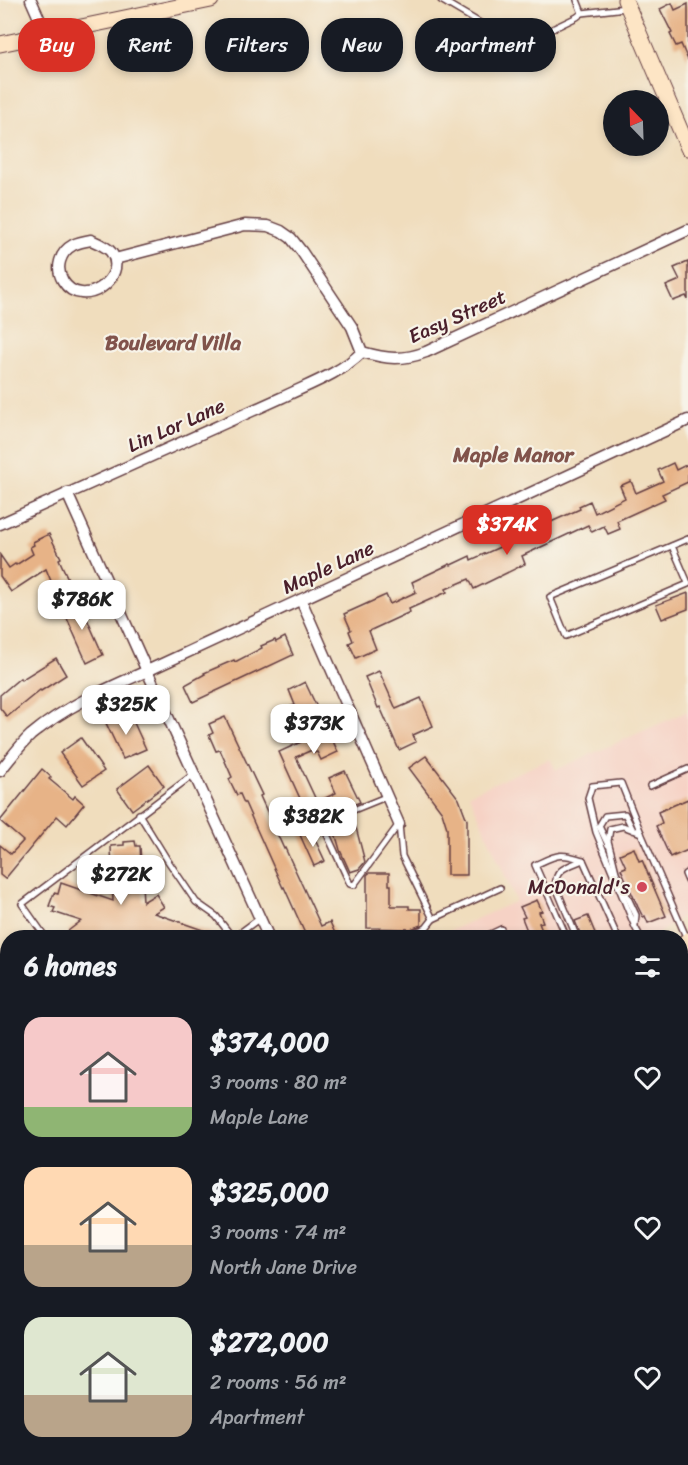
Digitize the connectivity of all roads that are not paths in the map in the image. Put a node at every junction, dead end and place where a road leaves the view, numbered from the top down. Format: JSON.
{"nodes":[{"id":1,"x":31,"y":0,"type":"edge"},
{"id":2,"x":210,"y":0,"type":"edge"},
{"id":3,"x":441,"y":0,"type":"edge"},
{"id":4,"x":577,"y":0,"type":"edge"},
{"id":5,"x":626,"y":4,"type":"edge"},
{"id":6,"x":582,"y":13,"type":"junction"},
{"id":7,"x":39,"y":18,"type":"edge"},
{"id":8,"x":95,"y":24,"type":"edge"},
{"id":9,"x":18,"y":40,"type":"edge"},
{"id":10,"x":0,"y":44,"type":"edge"},
{"id":11,"x":688,"y":148,"type":"edge"},
{"id":12,"x":688,"y":230,"type":"edge"},
{"id":13,"x":115,"y":259,"type":"junction"},
{"id":14,"x":362,"y":352,"type":"junction"},
{"id":15,"x":688,"y":420,"type":"edge"},
{"id":16,"x":68,"y":493,"type":"junction"},
{"id":17,"x":0,"y":524,"type":"edge"},
{"id":18,"x":688,"y":539,"type":"edge"},
{"id":19,"x":672,"y":546,"type":"junction"},
{"id":20,"x":688,"y":584,"type":"edge"},
{"id":21,"x":302,"y":600,"type":"junction"},
{"id":22,"x":147,"y":672,"type":"junction"},
{"id":23,"x":688,"y":769,"type":"edge"},
{"id":24,"x":0,"y":771,"type":"edge"},
{"id":25,"x":194,"y":774,"type":"junction"},
{"id":26,"x":650,"y":786,"type":"dead end"},
{"id":27,"x":388,"y":796,"type":"junction"},
{"id":28,"x":139,"y":814,"type":"junction"},
{"id":29,"x":399,"y":824,"type":"junction"},
{"id":30,"x":633,"y":830,"type":"junction"},
{"id":31,"x":641,"y":833,"type":"junction"},
{"id":32,"x":611,"y":852,"type":"junction"},
{"id":33,"x":583,"y":860,"type":"junction"},
{"id":34,"x":688,"y":872,"type":"edge"},
{"id":35,"x":688,"y":881,"type":"edge"},
{"id":36,"x":501,"y":888,"type":"dead end"},
{"id":37,"x":260,"y":918,"type":"junction"},
{"id":38,"x":433,"y":919,"type":"junction"},
{"id":39,"x":635,"y":927,"type":"junction"},
{"id":40,"x":40,"y":930,"type":"edge"},
{"id":41,"x":227,"y":930,"type":"edge"},
{"id":42,"x":244,"y":930,"type":"edge"},
{"id":43,"x":265,"y":930,"type":"edge"},
{"id":44,"x":421,"y":930,"type":"edge"},
{"id":45,"x":564,"y":930,"type":"edge"},
{"id":46,"x":575,"y":930,"type":"edge"},
{"id":47,"x":614,"y":930,"type":"edge"},
{"id":48,"x":637,"y":930,"type":"edge"},
{"id":49,"x":684,"y":930,"type":"edge"}],
"edges":[{"from":1,"to":7,"type":"street"},
{"from":2,"to":8,"type":"main road"},
{"from":3,"to":6,"type":"lane"},
{"from":4,"to":6,"type":"lane"},
{"from":5,"to":6,"type":"lane"},
{"from":5,"to":11,"type":"main road"},
{"from":9,"to":10,"type":"main road"},
{"from":12,"to":14,"type":"street","name":"Easy Street"},
{"from":13,"to":13,"type":"street"},
{"from":13,"to":14,"type":"street"},
{"from":14,"to":16,"type":"street","name":"Lin Lor Lane"},
{"from":15,"to":21,"type":"street","name":"Maple Lane"},
{"from":16,"to":17,"type":"street","name":"Lin Lor Lane"},
{"from":16,"to":22,"type":"street"},
{"from":18,"to":19,"type":"lane"},
{"from":19,"to":20,"type":"lane"},
{"from":19,"to":20,"type":"lane"},
{"from":21,"to":22,"type":"street","name":"Maple Lane"},
{"from":21,"to":27,"type":"street"},
{"from":22,"to":24,"type":"street","name":"Maple Lane"},
{"from":22,"to":25,"type":"street"},
{"from":23,"to":26,"type":"lane"},
{"from":25,"to":28,"type":"lane"},
{"from":25,"to":37,"type":"street"},
{"from":27,"to":29,"type":"street"},
{"from":27,"to":29,"type":"lane"},
{"from":28,"to":40,"type":"lane"},
{"from":28,"to":41,"type":"lane"},
{"from":29,"to":38,"type":"lane"},
{"from":30,"to":31,"type":"lane"},
{"from":30,"to":32,"type":"lane"},
{"from":30,"to":32,"type":"lane"},
{"from":31,"to":39,"type":"lane"},
{"from":31,"to":49,"type":"lane"},
{"from":32,"to":39,"type":"lane"},
{"from":33,"to":45,"type":"lane"},
{"from":33,"to":46,"type":"lane"},
{"from":33,"to":47,"type":"lane"},
{"from":34,"to":35,"type":"lane"},
{"from":36,"to":38,"type":"lane"},
{"from":37,"to":42,"type":"lane"},
{"from":37,"to":43,"type":"street"},
{"from":38,"to":44,"type":"lane"},
{"from":39,"to":48,"type":"lane"}]}
